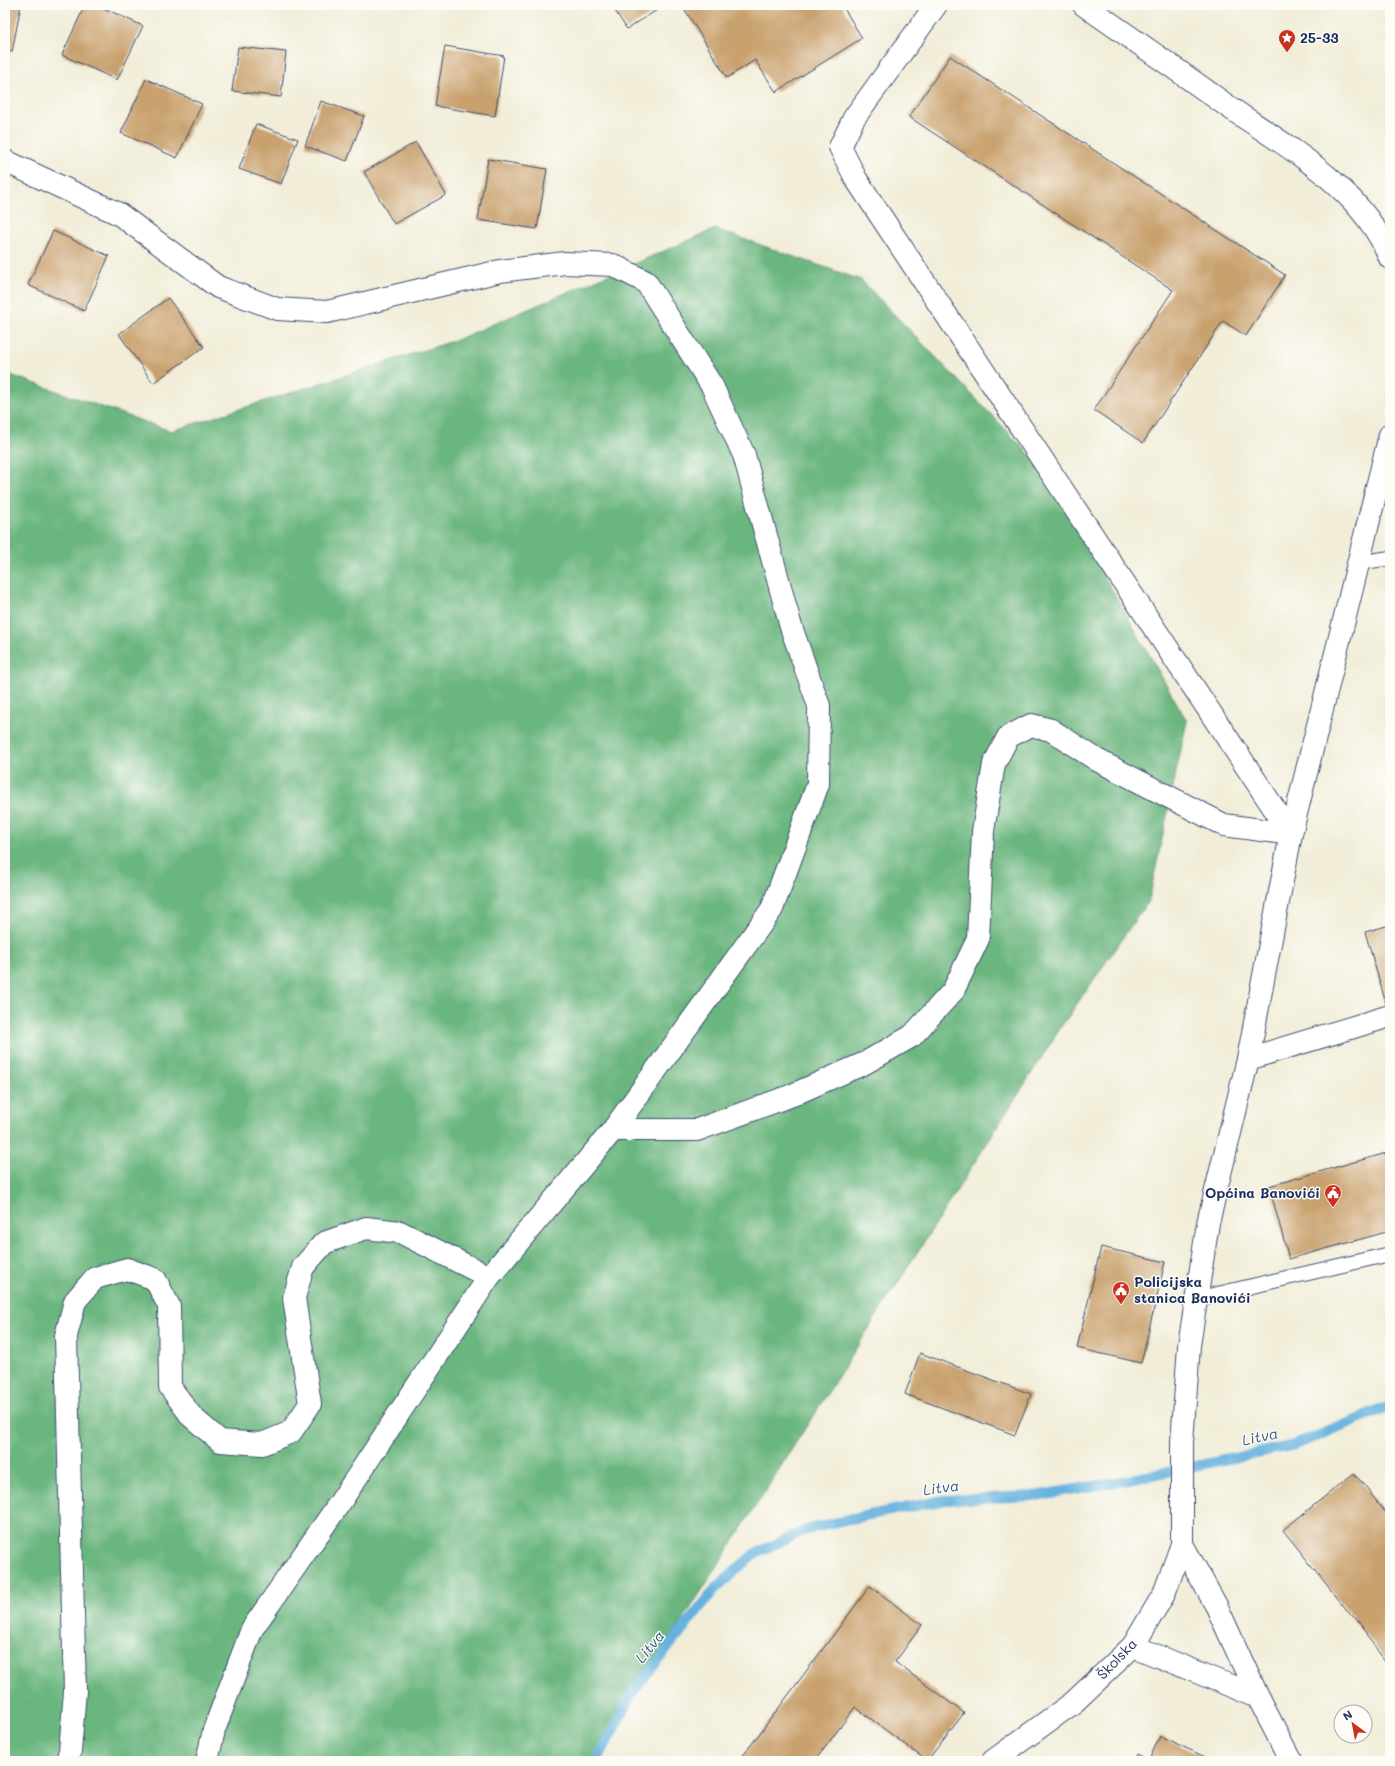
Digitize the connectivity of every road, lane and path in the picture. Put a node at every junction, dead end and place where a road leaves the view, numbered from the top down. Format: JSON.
{"nodes":[{"id":1,"x":936,"y":5,"type":"edge"},
{"id":2,"x":1084,"y":5,"type":"edge"},
{"id":3,"x":5,"y":161,"type":"edge"},
{"id":4,"x":1390,"y":258,"type":"edge"},
{"id":5,"x":1390,"y":435,"type":"edge"},
{"id":6,"x":1390,"y":558,"type":"edge"},
{"id":7,"x":1358,"y":563,"type":"junction"},
{"id":8,"x":1291,"y":834,"type":"junction"},
{"id":9,"x":1390,"y":1016,"type":"edge"},
{"id":10,"x":1248,"y":1059,"type":"junction"},
{"id":11,"x":613,"y":1130,"type":"junction"},
{"id":12,"x":1390,"y":1254,"type":"edge"},
{"id":13,"x":489,"y":1277,"type":"junction"},
{"id":14,"x":1196,"y":1299,"type":"junction"},
{"id":15,"x":1182,"y":1544,"type":"junction"},
{"id":16,"x":1133,"y":1646,"type":"junction"},
{"id":17,"x":1258,"y":1697,"type":"junction"},
{"id":18,"x":66,"y":1761,"type":"edge"},
{"id":19,"x":207,"y":1761,"type":"edge"},
{"id":20,"x":993,"y":1761,"type":"edge"},
{"id":21,"x":1291,"y":1761,"type":"edge"}],
"edges":[{"from":1,"to":8,"type":"street"},
{"from":2,"to":4,"type":"street"},
{"from":3,"to":11,"type":"street"},
{"from":5,"to":7,"type":"street","name":"Školska"},
{"from":6,"to":7,"type":"lane"},
{"from":7,"to":8,"type":"street","name":"Školska"},
{"from":8,"to":10,"type":"street","name":"Školska"},
{"from":8,"to":11,"type":"street"},
{"from":9,"to":10,"type":"street"},
{"from":10,"to":14,"type":"street","name":"Školska"},
{"from":11,"to":13,"type":"street"},
{"from":12,"to":14,"type":"lane"},
{"from":13,"to":18,"type":"street"},
{"from":13,"to":19,"type":"street"},
{"from":14,"to":15,"type":"street","name":"Školska"},
{"from":15,"to":16,"type":"street","name":"Školska"},
{"from":15,"to":17,"type":"street"},
{"from":16,"to":17,"type":"street"},
{"from":16,"to":20,"type":"street","name":"Školska"},
{"from":17,"to":21,"type":"street"}]}
